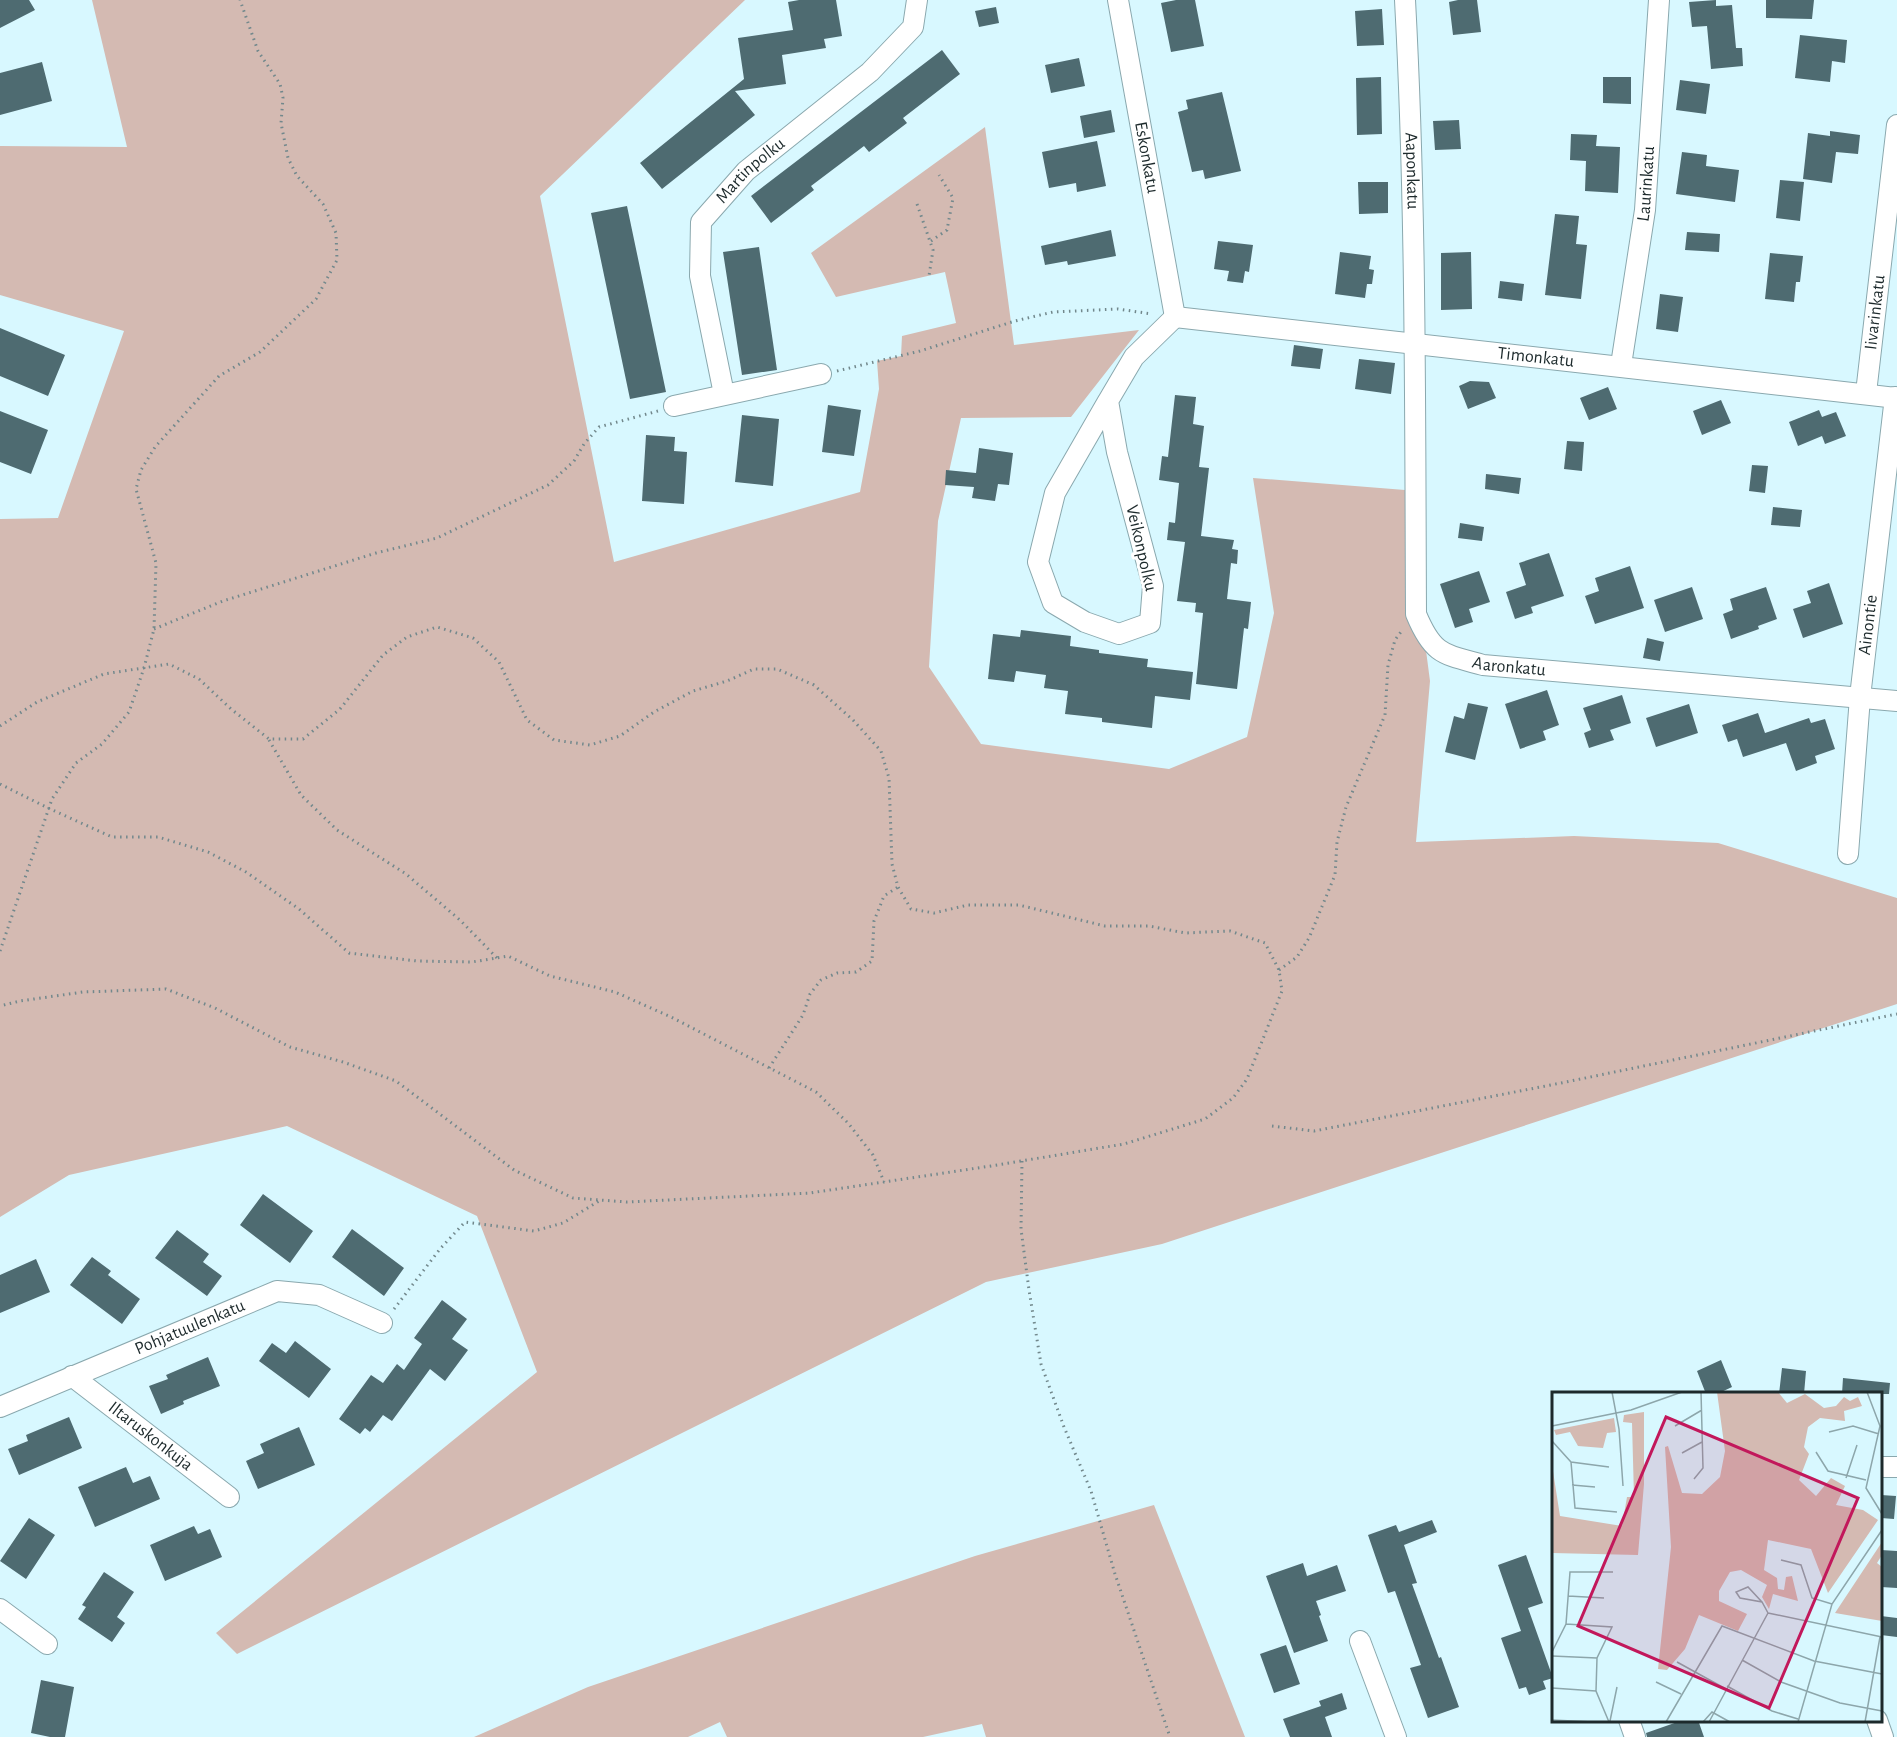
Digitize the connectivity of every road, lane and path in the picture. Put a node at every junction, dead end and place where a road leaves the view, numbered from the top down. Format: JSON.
{"nodes":[{"id":1,"x":240,"y":0,"type":"edge"},
{"id":2,"x":917,"y":0,"type":"edge"},
{"id":3,"x":1118,"y":0,"type":"edge"},
{"id":4,"x":1405,"y":0,"type":"edge"},
{"id":5,"x":1659,"y":0,"type":"edge"},
{"id":6,"x":1897,"y":125,"type":"edge"},
{"id":7,"x":939,"y":175,"type":"dead end"},
{"id":8,"x":917,"y":204,"type":"dead end"},
{"id":9,"x":931,"y":242,"type":"junction"},
{"id":10,"x":929,"y":276,"type":"dead end"},
{"id":11,"x":1175,"y":316,"type":"junction"},
{"id":12,"x":1414,"y":343,"type":"junction"},
{"id":13,"x":1621,"y":365,"type":"junction"},
{"id":14,"x":821,"y":374,"type":"joint"},
{"id":15,"x":1866,"y":393,"type":"junction"},
{"id":16,"x":724,"y":394,"type":"junction"},
{"id":17,"x":1896,"y":397,"type":"edge"},
{"id":18,"x":1108,"y":401,"type":"junction"},
{"id":19,"x":674,"y":406,"type":"joint"},
{"id":20,"x":1416,"y":614,"type":"junction"},
{"id":21,"x":154,"y":629,"type":"junction"},
{"id":22,"x":144,"y":668,"type":"junction"},
{"id":23,"x":1860,"y":697,"type":"junction"},
{"id":24,"x":1897,"y":701,"type":"edge"},
{"id":25,"x":0,"y":726,"type":"edge"},
{"id":26,"x":269,"y":739,"type":"junction"},
{"id":27,"x":0,"y":784,"type":"edge"},
{"id":28,"x":48,"y":808,"type":"junction"},
{"id":29,"x":1848,"y":854,"type":"dead end"},
{"id":30,"x":898,"y":887,"type":"junction"},
{"id":31,"x":0,"y":951,"type":"edge"},
{"id":32,"x":497,"y":958,"type":"junction"},
{"id":33,"x":1279,"y":970,"type":"junction"},
{"id":34,"x":0,"y":1006,"type":"edge"},
{"id":35,"x":1897,"y":1014,"type":"edge"},
{"id":36,"x":769,"y":1068,"type":"junction"},
{"id":37,"x":1272,"y":1126,"type":"dead end"},
{"id":38,"x":1022,"y":1161,"type":"junction"},
{"id":39,"x":884,"y":1182,"type":"junction"},
{"id":40,"x":600,"y":1200,"type":"junction"},
{"id":41,"x":382,"y":1323,"type":"joint"},
{"id":42,"x":72,"y":1376,"type":"junction"},
{"id":43,"x":0,"y":1407,"type":"edge"},
{"id":44,"x":229,"y":1497,"type":"dead end"},
{"id":45,"x":0,"y":1609,"type":"edge"},
{"id":46,"x":1360,"y":1641,"type":"dead end"},
{"id":47,"x":47,"y":1644,"type":"dead end"},
{"id":48,"x":1630,"y":1722,"type":"edge"},
{"id":49,"x":1878,"y":1722,"type":"edge"},
{"id":50,"x":1170,"y":1737,"type":"edge"},
{"id":51,"x":1396,"y":1737,"type":"edge"},
{"id":52,"x":1635,"y":1737,"type":"edge"},
{"id":53,"x":1883,"y":1737,"type":"edge"}],
"edges":[{"from":1,"to":21,"type":"path"},
{"from":2,"to":16,"type":"street","name":"Martinpolku"},
{"from":3,"to":11,"type":"street","name":"Eskonkatu"},
{"from":4,"to":12,"type":"street","name":"Aaponkatu"},
{"from":5,"to":13,"type":"street","name":"Laurinkatu"},
{"from":6,"to":15,"type":"street","name":"Iivarinkatu"},
{"from":7,"to":9,"type":"path"},
{"from":8,"to":9,"type":"path"},
{"from":9,"to":10,"type":"path"},
{"from":11,"to":12,"type":"street","name":"Timonkatu"},
{"from":11,"to":14,"type":"path"},
{"from":11,"to":18,"type":"street","name":"Veikonpolku"},
{"from":12,"to":13,"type":"street","name":"Timonkatu"},
{"from":12,"to":20,"type":"street","name":"Aaronkatu"},
{"from":13,"to":15,"type":"street","name":"Timonkatu"},
{"from":14,"to":16,"type":"street"},
{"from":15,"to":17,"type":"street","name":"Timonkatu"},
{"from":16,"to":19,"type":"street"},
{"from":17,"to":23,"type":"street","name":"Ainontie"},
{"from":18,"to":18,"type":"street","name":"Veikonpolku"},
{"from":19,"to":21,"type":"path"},
{"from":20,"to":23,"type":"street","name":"Aaronkatu"},
{"from":20,"to":33,"type":"path"},
{"from":21,"to":22,"type":"path"},
{"from":22,"to":25,"type":"path"},
{"from":22,"to":26,"type":"path"},
{"from":22,"to":28,"type":"path"},
{"from":23,"to":24,"type":"street","name":"Aaronkatu"},
{"from":23,"to":29,"type":"street","name":"Ainontie"},
{"from":26,"to":30,"type":"path"},
{"from":26,"to":32,"type":"path"},
{"from":27,"to":28,"type":"path"},
{"from":28,"to":31,"type":"path"},
{"from":28,"to":32,"type":"path"},
{"from":30,"to":33,"type":"path"},
{"from":30,"to":36,"type":"path"},
{"from":32,"to":36,"type":"path"},
{"from":33,"to":38,"type":"path"},
{"from":34,"to":40,"type":"path"},
{"from":35,"to":37,"type":"path"},
{"from":36,"to":39,"type":"path"},
{"from":38,"to":39,"type":"path"},
{"from":38,"to":50,"type":"path"},
{"from":39,"to":40,"type":"path"},
{"from":40,"to":41,"type":"path"},
{"from":41,"to":42,"type":"street","name":"Pohjatuulenkatu"},
{"from":42,"to":43,"type":"street","name":"Pohjatuulenkatu"},
{"from":42,"to":44,"type":"street","name":"Iltaruskonkuja"},
{"from":45,"to":47,"type":"street"},
{"from":46,"to":51,"type":"street"},
{"from":48,"to":52,"type":"street"},
{"from":49,"to":53,"type":"street"}]}
